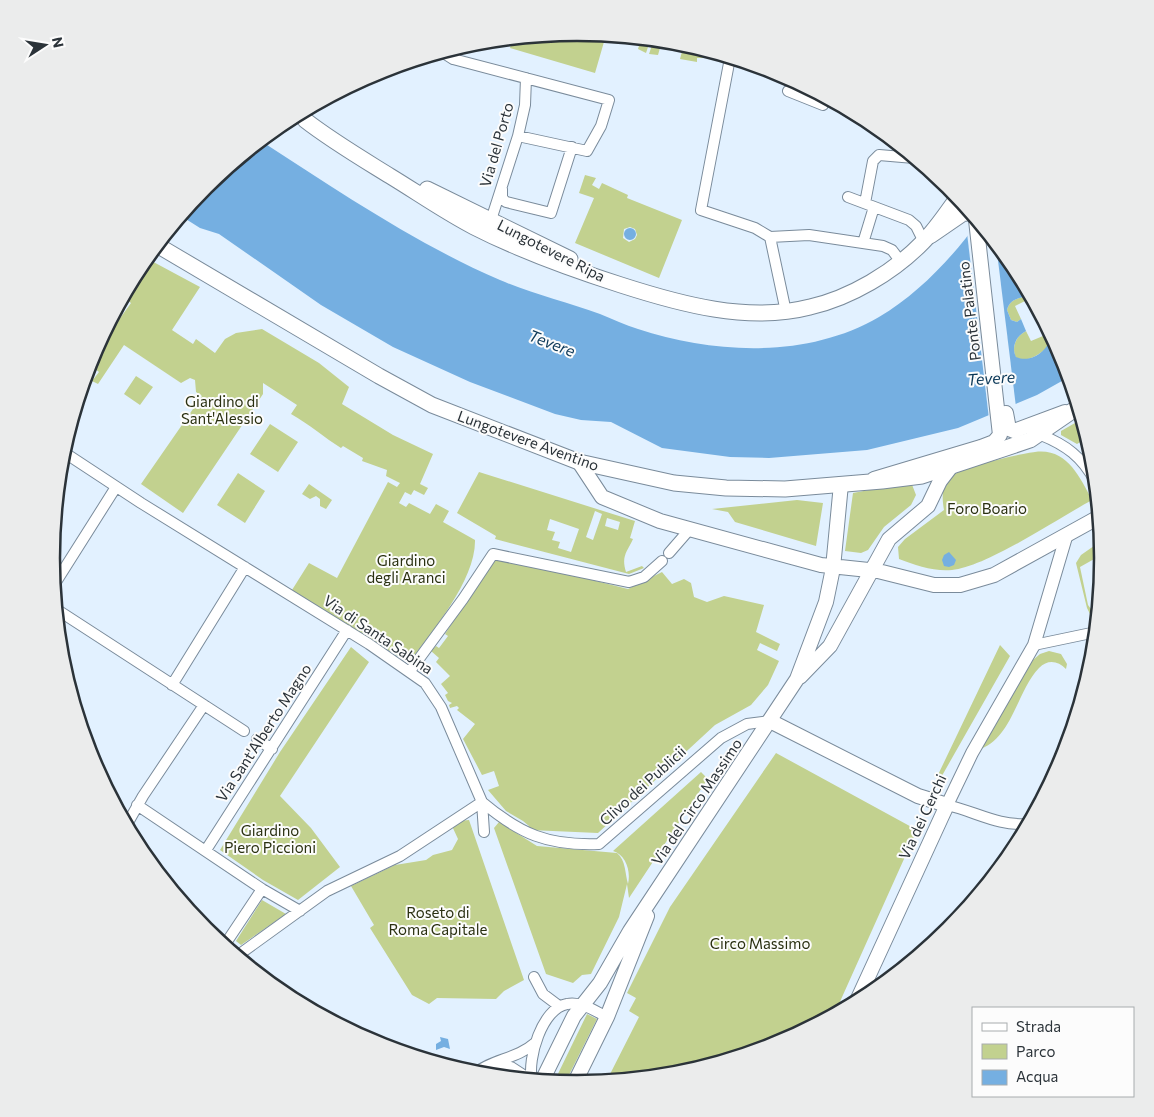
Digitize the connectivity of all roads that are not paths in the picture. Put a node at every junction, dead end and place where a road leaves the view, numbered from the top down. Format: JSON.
{"nodes":[{"id":1,"x":450,"y":57,"type":"edge"},
{"id":2,"x":453,"y":59,"type":"joint"},
{"id":3,"x":729,"y":65,"type":"edge"},
{"id":4,"x":526,"y":78,"type":"junction"},
{"id":5,"x":788,"y":91,"type":"dead end"},
{"id":6,"x":810,"y":97,"type":"edge"},
{"id":7,"x":304,"y":119,"type":"edge"},
{"id":8,"x":518,"y":136,"type":"junction"},
{"id":9,"x":572,"y":147,"type":"junction"},
{"id":10,"x":903,"y":157,"type":"edge"},
{"id":11,"x":503,"y":180,"type":"junction"},
{"id":12,"x":848,"y":197,"type":"dead end"},
{"id":13,"x":953,"y":204,"type":"edge"},
{"id":14,"x":870,"y":205,"type":"junction"},
{"id":15,"x":964,"y":215,"type":"edge"},
{"id":16,"x":490,"y":227,"type":"junction"},
{"id":17,"x":978,"y":232,"type":"edge"},
{"id":18,"x":770,"y":237,"type":"junction"},
{"id":19,"x":863,"y":242,"type":"junction"},
{"id":20,"x":924,"y":242,"type":"junction"},
{"id":21,"x":987,"y":244,"type":"edge"},
{"id":22,"x":164,"y":248,"type":"edge"},
{"id":23,"x":901,"y":262,"type":"junction"},
{"id":24,"x":786,"y":312,"type":"junction"},
{"id":25,"x":1072,"y":410,"type":"edge"},
{"id":26,"x":1073,"y":411,"type":"edge"},
{"id":27,"x":1004,"y":425,"type":"junction"},
{"id":28,"x":1041,"y":435,"type":"junction"},
{"id":29,"x":70,"y":457,"type":"edge"},
{"id":30,"x":579,"y":462,"type":"junction"},
{"id":31,"x":1085,"y":465,"type":"edge"},
{"id":32,"x":950,"y":468,"type":"junction"},
{"id":33,"x":867,"y":482,"type":"junction"},
{"id":34,"x":841,"y":484,"type":"junction"},
{"id":35,"x":116,"y":487,"type":"junction"},
{"id":36,"x":1093,"y":521,"type":"edge"},
{"id":37,"x":688,"y":530,"type":"junction"},
{"id":38,"x":1066,"y":537,"type":"junction"},
{"id":39,"x":670,"y":553,"type":"dead end"},
{"id":40,"x":662,"y":561,"type":"dead end"},
{"id":41,"x":245,"y":567,"type":"junction"},
{"id":42,"x":833,"y":568,"type":"junction"},
{"id":43,"x":871,"y":571,"type":"junction"},
{"id":44,"x":60,"y":575,"type":"edge"},
{"id":45,"x":63,"y":613,"type":"edge"},
{"id":46,"x":347,"y":630,"type":"junction"},
{"id":47,"x":1089,"y":634,"type":"edge"},
{"id":48,"x":1032,"y":648,"type":"junction"},
{"id":49,"x":410,"y":671,"type":"junction"},
{"id":50,"x":797,"y":679,"type":"junction"},
{"id":51,"x":172,"y":684,"type":"junction"},
{"id":52,"x":204,"y":705,"type":"junction"},
{"id":53,"x":770,"y":721,"type":"junction"},
{"id":54,"x":244,"y":731,"type":"dead end"},
{"id":55,"x":257,"y":739,"type":"dead end"},
{"id":56,"x":272,"y":749,"type":"junction"},
{"id":57,"x":482,"y":802,"type":"junction"},
{"id":58,"x":137,"y":805,"type":"junction"},
{"id":59,"x":947,"y":805,"type":"junction"},
{"id":60,"x":130,"y":818,"type":"edge"},
{"id":61,"x":1021,"y":824,"type":"edge"},
{"id":62,"x":484,"y":832,"type":"dead end"},
{"id":63,"x":206,"y":850,"type":"junction"},
{"id":64,"x":262,"y":889,"type":"junction"},
{"id":65,"x":652,"y":901,"type":"junction"},
{"id":66,"x":300,"y":911,"type":"junction"},
{"id":67,"x":228,"y":940,"type":"edge"},
{"id":68,"x":242,"y":952,"type":"edge"},
{"id":69,"x":534,"y":977,"type":"dead end"},
{"id":70,"x":862,"y":990,"type":"edge"},
{"id":71,"x":582,"y":1005,"type":"junction"},
{"id":72,"x":559,"y":1006,"type":"junction"},
{"id":73,"x":607,"y":1018,"type":"junction"},
{"id":74,"x":535,"y":1042,"type":"junction"},
{"id":75,"x":491,"y":1063,"type":"junction"},
{"id":76,"x":484,"y":1067,"type":"edge"},
{"id":77,"x":519,"y":1072,"type":"edge"},
{"id":78,"x":531,"y":1074,"type":"edge"},
{"id":79,"x":545,"y":1075,"type":"edge"},
{"id":80,"x":578,"y":1076,"type":"edge"}],
"edges":[{"from":1,"to":2,"type":"street"},
{"from":2,"to":4,"type":"street"},
{"from":3,"to":18,"type":"street"},
{"from":4,"to":8,"type":"street","name":"Via del Porto"},
{"from":4,"to":9,"type":"street"},
{"from":5,"to":6,"type":"street"},
{"from":7,"to":16,"type":"main road","name":"Lungotevere Ripa"},
{"from":8,"to":9,"type":"street"},
{"from":8,"to":11,"type":"street","name":"Via del Porto"},
{"from":9,"to":11,"type":"street"},
{"from":10,"to":14,"type":"street"},
{"from":11,"to":16,"type":"street","name":"Via del Porto"},
{"from":12,"to":14,"type":"street"},
{"from":13,"to":20,"type":"main road","name":"Lungotevere Ripa"},
{"from":14,"to":19,"type":"street"},
{"from":14,"to":20,"type":"street"},
{"from":15,"to":20,"type":"main road"},
{"from":16,"to":24,"type":"main road","name":"Lungotevere Ripa"},
{"from":17,"to":27,"type":"main road","name":"Ponte Palatino"},
{"from":18,"to":19,"type":"street"},
{"from":18,"to":24,"type":"street"},
{"from":19,"to":23,"type":"street"},
{"from":20,"to":23,"type":"main road","name":"Lungotevere Ripa"},
{"from":21,"to":27,"type":"main road","name":"Ponte Palatino"},
{"from":22,"to":30,"type":"main road","name":"Lungotevere Aventino"},
{"from":23,"to":24,"type":"main road","name":"Lungotevere Ripa"},
{"from":25,"to":27,"type":"main road"},
{"from":26,"to":28,"type":"main road","name":"Lungotevere Aventino"},
{"from":27,"to":33,"type":"main road"},
{"from":28,"to":31,"type":"street"},
{"from":28,"to":32,"type":"main road","name":"Lungotevere Aventino"},
{"from":29,"to":35,"type":"street"},
{"from":30,"to":34,"type":"main road","name":"Lungotevere Aventino"},
{"from":30,"to":37,"type":"main road"},
{"from":32,"to":33,"type":"main road","name":"Lungotevere Aventino"},
{"from":32,"to":43,"type":"main road"},
{"from":33,"to":34,"type":"main road","name":"Lungotevere Aventino"},
{"from":34,"to":42,"type":"main road"},
{"from":35,"to":41,"type":"street"},
{"from":35,"to":44,"type":"street"},
{"from":36,"to":38,"type":"main road"},
{"from":37,"to":39,"type":"street"},
{"from":37,"to":42,"type":"main road"},
{"from":38,"to":43,"type":"main road"},
{"from":38,"to":48,"type":"street","name":"Via dei Cerchi"},
{"from":40,"to":49,"type":"street"},
{"from":41,"to":46,"type":"street","name":"Via di Santa Sabina"},
{"from":41,"to":51,"type":"street"},
{"from":42,"to":43,"type":"main road"},
{"from":42,"to":50,"type":"main road"},
{"from":43,"to":50,"type":"main road"},
{"from":45,"to":51,"type":"street"},
{"from":46,"to":49,"type":"street","name":"Via di Santa Sabina"},
{"from":46,"to":56,"type":"street","name":"Via Sant'Alberto Magno"},
{"from":47,"to":48,"type":"street"},
{"from":48,"to":59,"type":"street","name":"Via dei Cerchi"},
{"from":49,"to":57,"type":"street","name":"Via di Santa Sabina"},
{"from":50,"to":53,"type":"main road","name":"Via del Circo Massimo"},
{"from":51,"to":52,"type":"street"},
{"from":52,"to":54,"type":"street"},
{"from":52,"to":58,"type":"street"},
{"from":53,"to":57,"type":"street","name":"Clivo dei Publicii"},
{"from":53,"to":59,"type":"main road"},
{"from":53,"to":65,"type":"main road","name":"Via del Circo Massimo"},
{"from":55,"to":56,"type":"street"},
{"from":56,"to":63,"type":"street","name":"Via Sant'Alberto Magno"},
{"from":57,"to":62,"type":"street"},
{"from":57,"to":66,"type":"street"},
{"from":58,"to":60,"type":"street"},
{"from":58,"to":63,"type":"street"},
{"from":59,"to":61,"type":"street"},
{"from":59,"to":70,"type":"main road","name":"Via dei Cerchi"},
{"from":63,"to":64,"type":"street"},
{"from":64,"to":66,"type":"street"},
{"from":64,"to":67,"type":"street"},
{"from":65,"to":71,"type":"main road","name":"Via del Circo Massimo"},
{"from":65,"to":73,"type":"main road","name":"Via del Circo Massimo"},
{"from":66,"to":68,"type":"street"},
{"from":69,"to":72,"type":"street"},
{"from":71,"to":72,"type":"street"},
{"from":71,"to":73,"type":"street"},
{"from":71,"to":79,"type":"main road","name":"Via del Circo Massimo"},
{"from":72,"to":74,"type":"street"},
{"from":73,"to":80,"type":"main road","name":"Via del Circo Massimo"},
{"from":74,"to":75,"type":"street"},
{"from":74,"to":78,"type":"street"},
{"from":75,"to":76,"type":"street"},
{"from":75,"to":77,"type":"street"}]}
